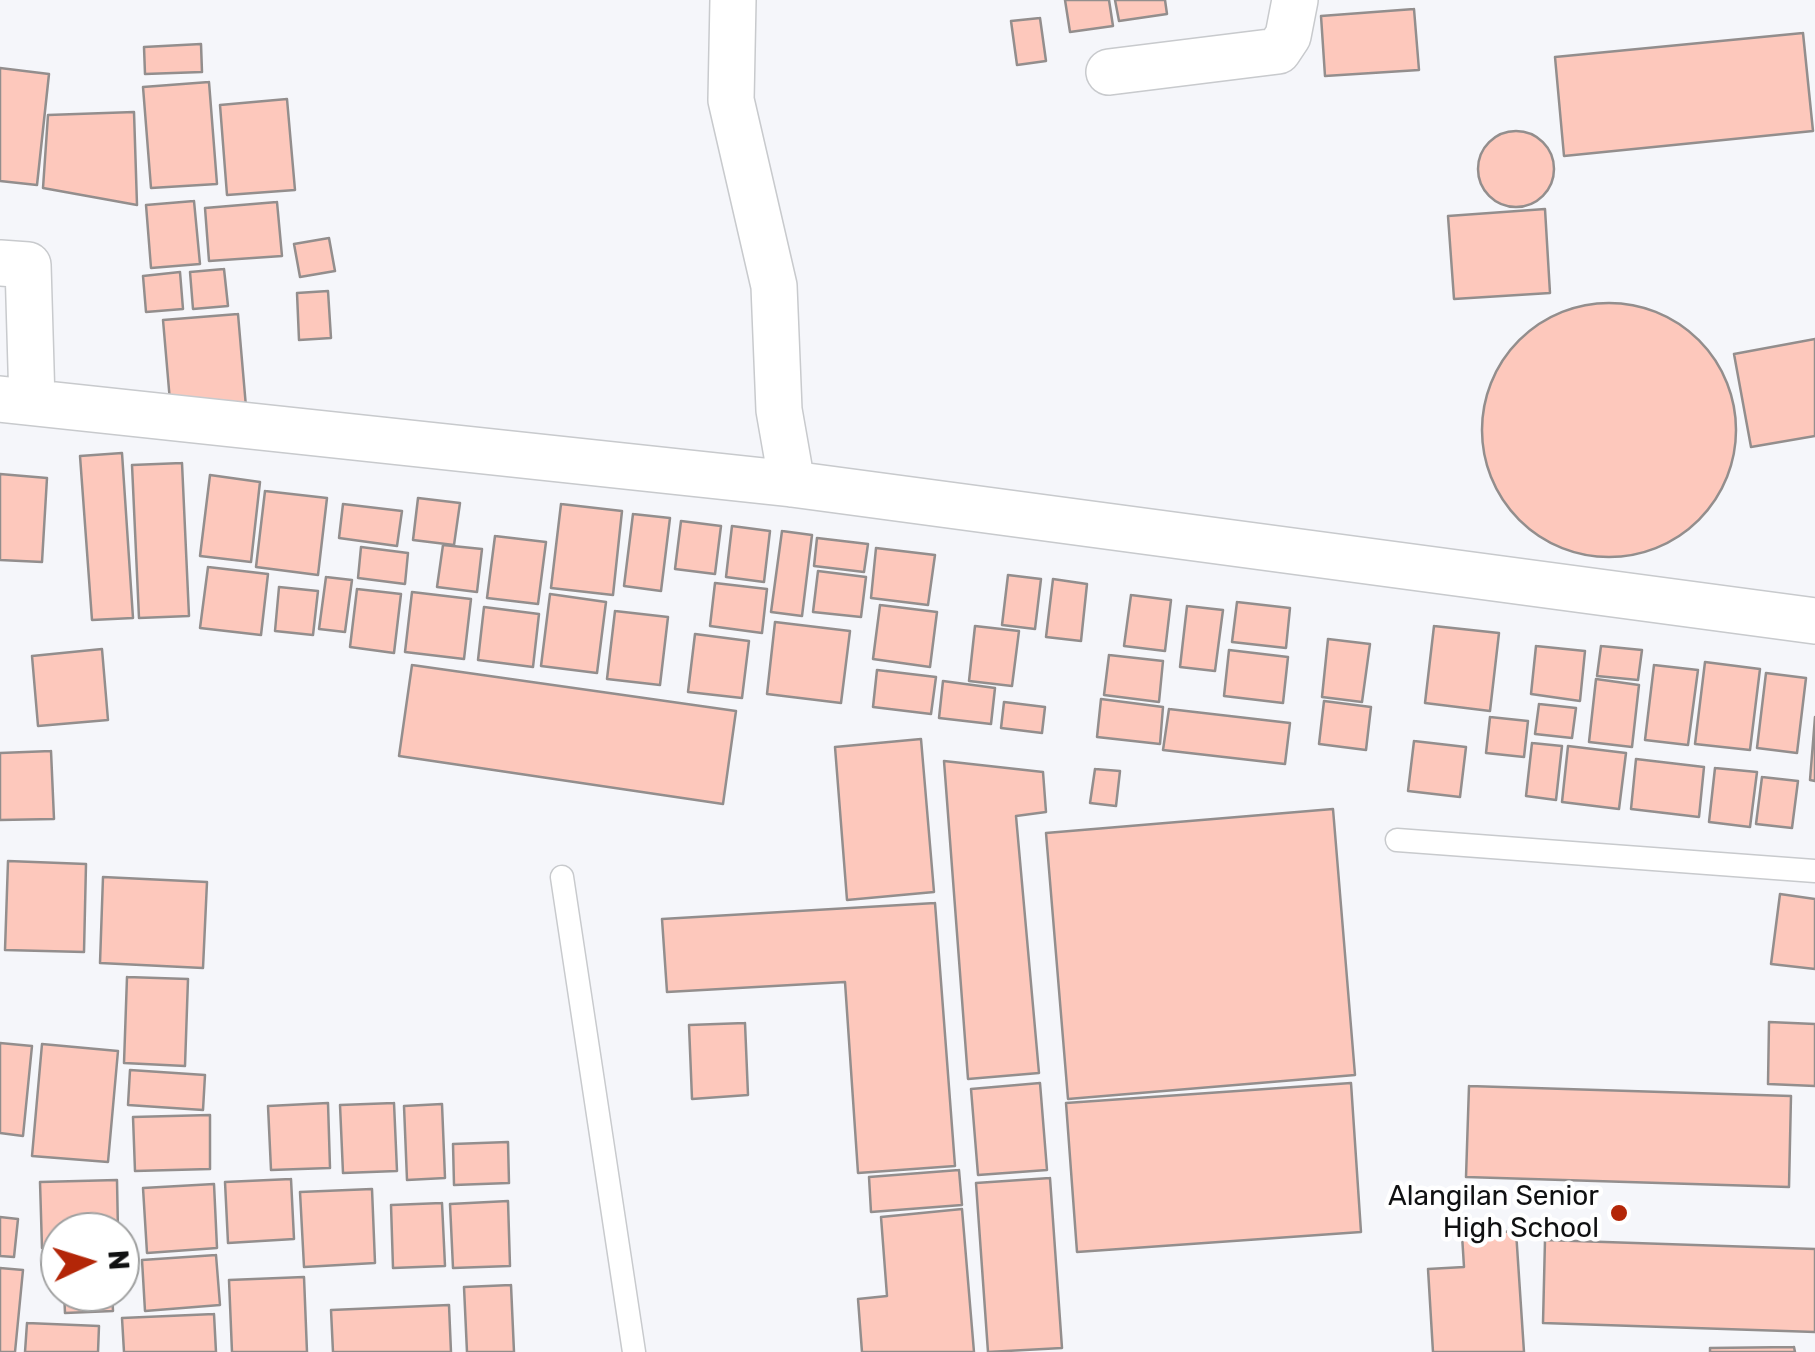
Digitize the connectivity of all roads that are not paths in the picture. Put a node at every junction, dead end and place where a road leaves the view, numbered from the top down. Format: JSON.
{"nodes":[{"id":1,"x":732,"y":0,"type":"edge"},
{"id":2,"x":1295,"y":0,"type":"edge"},
{"id":3,"x":1109,"y":72,"type":"dead end"},
{"id":4,"x":0,"y":263,"type":"edge"},
{"id":5,"x":16,"y":400,"type":"edge"},
{"id":6,"x":792,"y":484,"type":"junction"},
{"id":7,"x":1815,"y":621,"type":"edge"},
{"id":8,"x":1397,"y":840,"type":"dead end"},
{"id":9,"x":1815,"y":871,"type":"edge"},
{"id":10,"x":562,"y":876,"type":"dead end"},
{"id":11,"x":634,"y":1352,"type":"edge"}],
"edges":[{"from":1,"to":6,"type":"street"},
{"from":2,"to":3,"type":"street"},
{"from":4,"to":5,"type":"street"},
{"from":5,"to":6,"type":"street"},
{"from":6,"to":7,"type":"street"},
{"from":8,"to":9,"type":"lane"},
{"from":10,"to":11,"type":"lane"}]}
